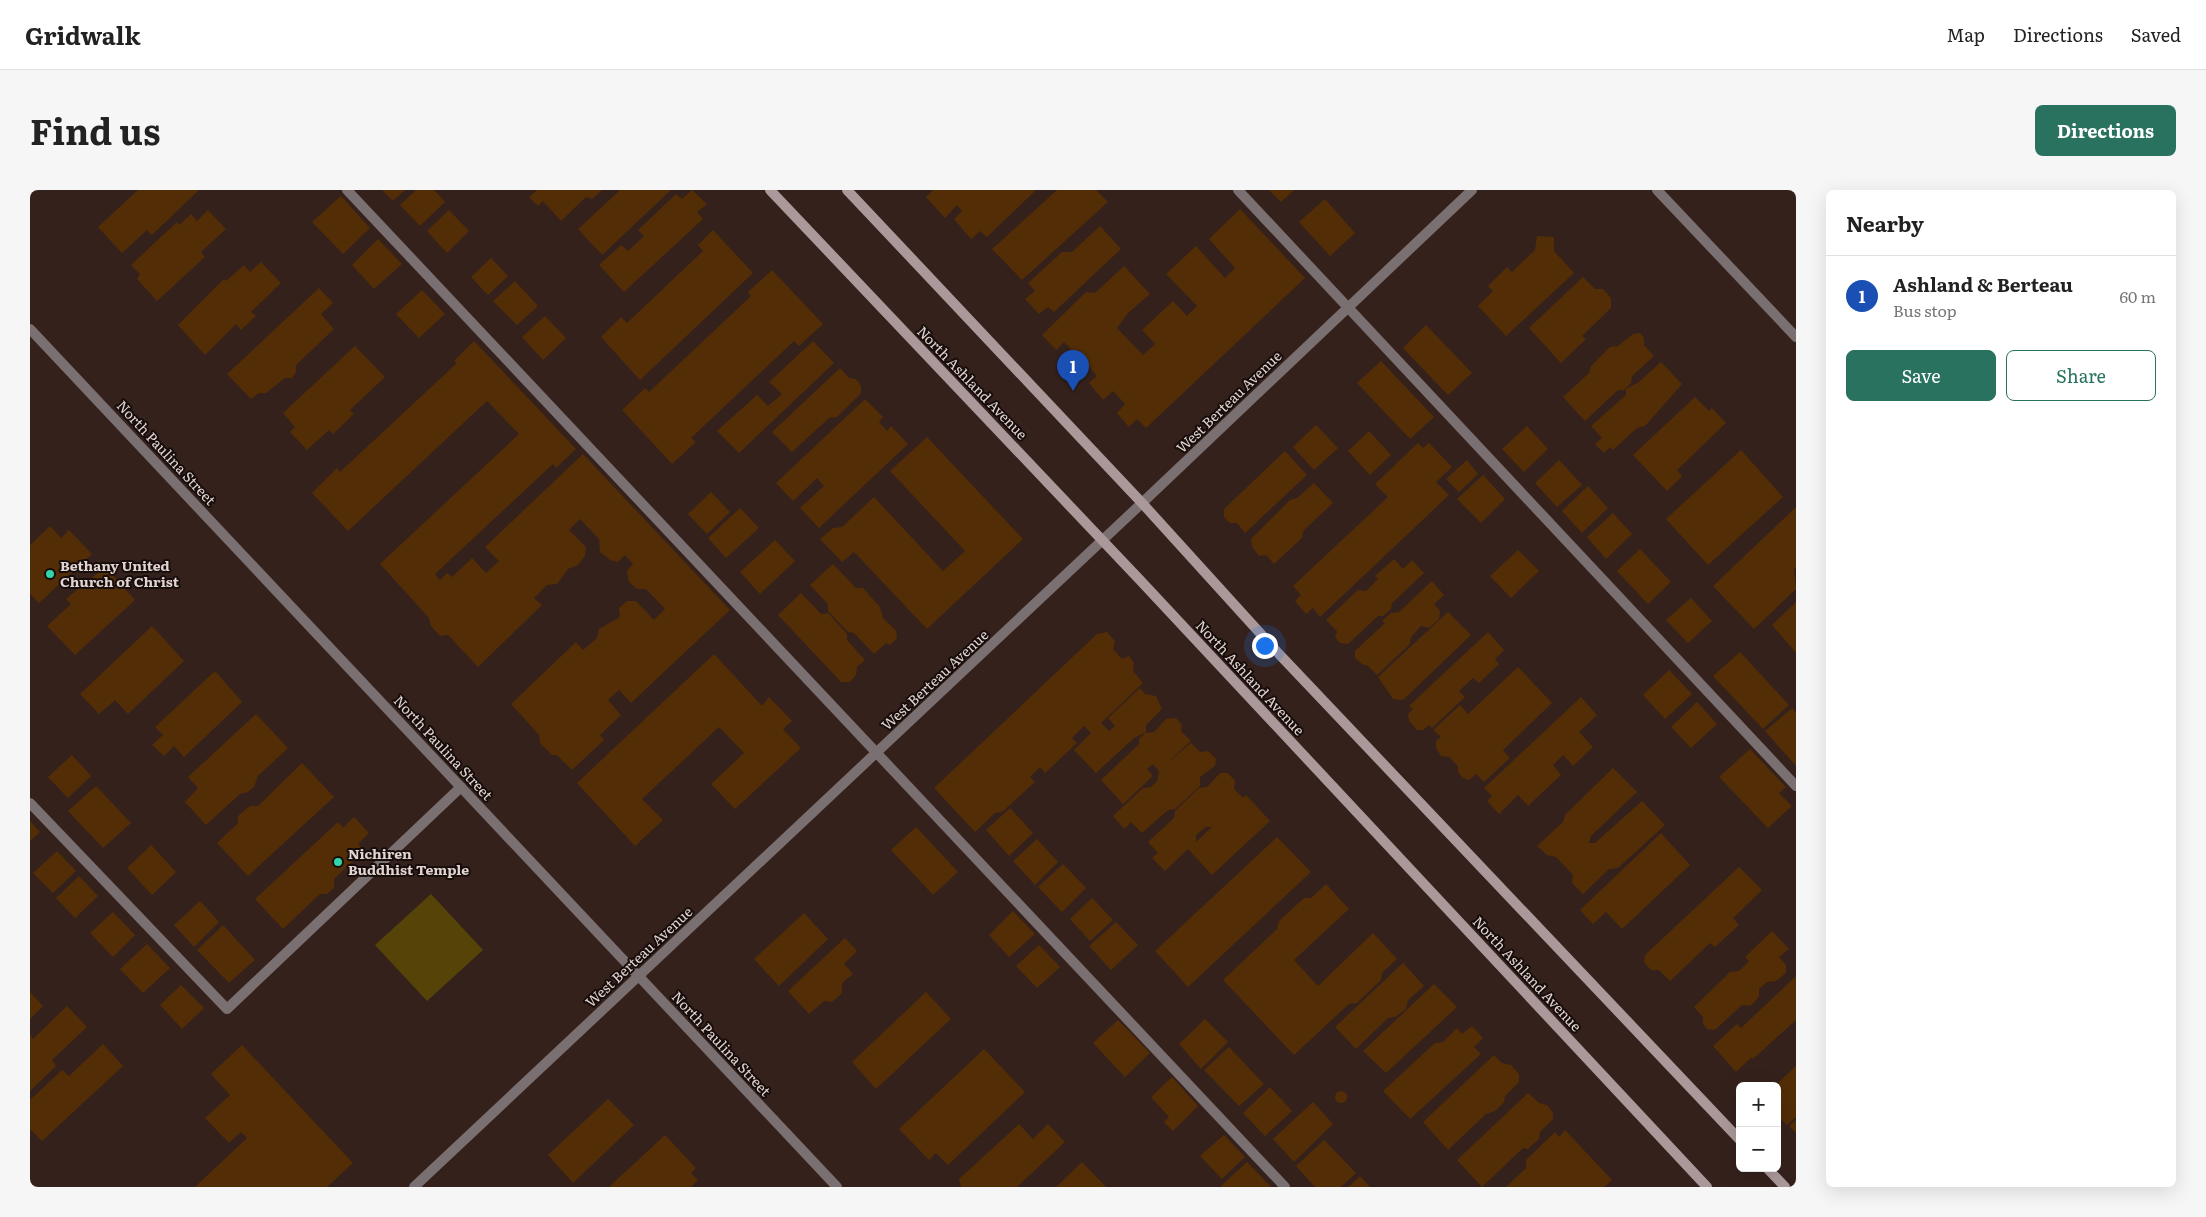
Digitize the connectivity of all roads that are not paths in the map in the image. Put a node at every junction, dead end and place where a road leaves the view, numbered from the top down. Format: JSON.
{"nodes":[{"id":1,"x":348,"y":190,"type":"edge"},
{"id":2,"x":770,"y":190,"type":"edge"},
{"id":3,"x":847,"y":190,"type":"edge"},
{"id":4,"x":1238,"y":190,"type":"edge"},
{"id":5,"x":1472,"y":190,"type":"edge"},
{"id":6,"x":1657,"y":190,"type":"edge"},
{"id":7,"x":1348,"y":307,"type":"junction"},
{"id":8,"x":30,"y":329,"type":"edge"},
{"id":9,"x":1796,"y":337,"type":"edge"},
{"id":10,"x":1142,"y":503,"type":"junction"},
{"id":11,"x":1103,"y":540,"type":"junction"},
{"id":12,"x":877,"y":753,"type":"junction"},
{"id":13,"x":1796,"y":786,"type":"edge"},
{"id":14,"x":461,"y":787,"type":"junction"},
{"id":15,"x":30,"y":803,"type":"edge"},
{"id":16,"x":638,"y":976,"type":"junction"},
{"id":17,"x":1736,"y":1136,"type":"edge"},
{"id":18,"x":1771,"y":1172,"type":"edge"},
{"id":19,"x":414,"y":1187,"type":"edge"},
{"id":20,"x":837,"y":1187,"type":"edge"},
{"id":21,"x":1285,"y":1187,"type":"edge"},
{"id":22,"x":1707,"y":1187,"type":"edge"},
{"id":23,"x":1784,"y":1187,"type":"edge"}],
"edges":[{"from":1,"to":12,"type":"street"},
{"from":2,"to":11,"type":"main road","name":"North Ashland Avenue"},
{"from":3,"to":10,"type":"main road"},
{"from":4,"to":7,"type":"street"},
{"from":5,"to":7,"type":"street","name":"West Berteau Avenue"},
{"from":6,"to":9,"type":"street"},
{"from":7,"to":10,"type":"street","name":"West Berteau Avenue"},
{"from":7,"to":13,"type":"street"},
{"from":8,"to":14,"type":"street","name":"North Paulina Street"},
{"from":10,"to":11,"type":"street","name":"West Berteau Avenue"},
{"from":10,"to":17,"type":"main road"},
{"from":11,"to":12,"type":"street","name":"West Berteau Avenue"},
{"from":11,"to":22,"type":"main road","name":"North Ashland Avenue"},
{"from":12,"to":16,"type":"street","name":"West Berteau Avenue"},
{"from":12,"to":21,"type":"street"},
{"from":14,"to":15,"type":"street"},
{"from":14,"to":16,"type":"street","name":"North Paulina Street"},
{"from":16,"to":19,"type":"street","name":"West Berteau Avenue"},
{"from":16,"to":20,"type":"street","name":"North Paulina Street"},
{"from":18,"to":23,"type":"main road"}]}
